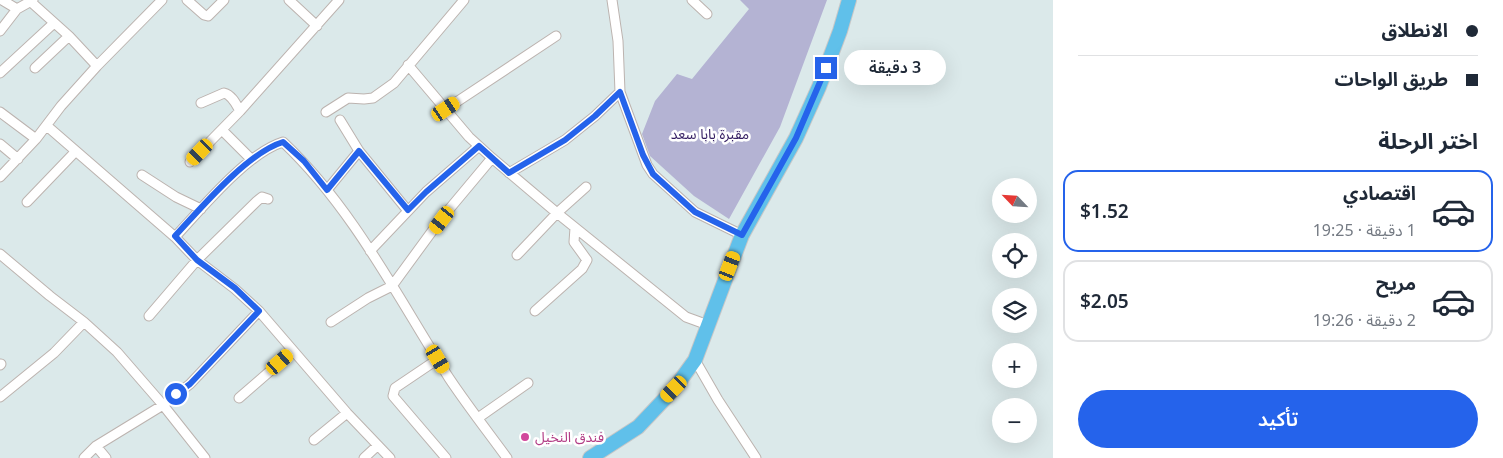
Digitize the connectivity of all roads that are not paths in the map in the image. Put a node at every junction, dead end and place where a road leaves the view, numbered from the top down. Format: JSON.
{"nodes":[{"id":1,"x":2,"y":0,"type":"edge"},
{"id":2,"x":162,"y":0,"type":"edge"},
{"id":3,"x":187,"y":0,"type":"edge"},
{"id":4,"x":224,"y":0,"type":"edge"},
{"id":5,"x":289,"y":0,"type":"edge"},
{"id":6,"x":339,"y":0,"type":"edge"},
{"id":7,"x":464,"y":0,"type":"edge"},
{"id":8,"x":612,"y":0,"type":"edge"},
{"id":9,"x":692,"y":0,"type":"edge"},
{"id":10,"x":849,"y":0,"type":"edge"},
{"id":11,"x":32,"y":1,"type":"edge"},
{"id":12,"x":17,"y":10,"type":"junction"},
{"id":13,"x":707,"y":14,"type":"dead end"},
{"id":14,"x":54,"y":23,"type":"junction"},
{"id":15,"x":317,"y":26,"type":"junction"},
{"id":16,"x":0,"y":31,"type":"edge"},
{"id":17,"x":69,"y":36,"type":"junction"},
{"id":18,"x":556,"y":36,"type":"dead end"},
{"id":19,"x":408,"y":65,"type":"junction"},
{"id":20,"x":96,"y":66,"type":"junction"},
{"id":21,"x":35,"y":68,"type":"dead end"},
{"id":22,"x":0,"y":73,"type":"edge"},
{"id":23,"x":620,"y":92,"type":"junction"},
{"id":24,"x":201,"y":104,"type":"dead end"},
{"id":25,"x":446,"y":109,"type":"junction"},
{"id":26,"x":240,"y":111,"type":"junction"},
{"id":27,"x":0,"y":112,"type":"edge"},
{"id":28,"x":326,"y":112,"type":"dead end"},
{"id":29,"x":340,"y":120,"type":"dead end"},
{"id":30,"x":46,"y":126,"type":"junction"},
{"id":31,"x":222,"y":130,"type":"junction"},
{"id":32,"x":36,"y":139,"type":"junction"},
{"id":33,"x":0,"y":144,"type":"edge"},
{"id":34,"x":479,"y":146,"type":"junction"},
{"id":35,"x":359,"y":151,"type":"junction"},
{"id":36,"x":75,"y":152,"type":"junction"},
{"id":37,"x":492,"y":158,"type":"junction"},
{"id":38,"x":18,"y":159,"type":"junction"},
{"id":39,"x":251,"y":159,"type":"junction"},
{"id":40,"x":190,"y":162,"type":"dead end"},
{"id":41,"x":509,"y":173,"type":"junction"},
{"id":42,"x":142,"y":175,"type":"dead end"},
{"id":43,"x":0,"y":177,"type":"edge"},
{"id":44,"x":586,"y":187,"type":"dead end"},
{"id":45,"x":327,"y":190,"type":"junction"},
{"id":46,"x":268,"y":198,"type":"dead end"},
{"id":47,"x":27,"y":202,"type":"dead end"},
{"id":48,"x":201,"y":209,"type":"junction"},
{"id":49,"x":408,"y":210,"type":"junction"},
{"id":50,"x":557,"y":213,"type":"junction"},
{"id":51,"x":575,"y":228,"type":"junction"},
{"id":52,"x":742,"y":235,"type":"junction"},
{"id":53,"x":175,"y":236,"type":"junction"},
{"id":54,"x":370,"y":251,"type":"junction"},
{"id":55,"x":0,"y":254,"type":"edge"},
{"id":56,"x":517,"y":256,"type":"dead end"},
{"id":57,"x":197,"y":260,"type":"junction"},
{"id":58,"x":392,"y":286,"type":"junction"},
{"id":59,"x":259,"y":311,"type":"junction"},
{"id":60,"x":535,"y":311,"type":"dead end"},
{"id":61,"x":149,"y":316,"type":"dead end"},
{"id":62,"x":84,"y":322,"type":"junction"},
{"id":63,"x":331,"y":322,"type":"dead end"},
{"id":64,"x":708,"y":325,"type":"junction"},
{"id":65,"x":293,"y":351,"type":"junction"},
{"id":66,"x":438,"y":359,"type":"junction"},
{"id":67,"x":695,"y":360,"type":"junction"},
{"id":68,"x":528,"y":383,"type":"dead end"},
{"id":69,"x":0,"y":397,"type":"edge"},
{"id":70,"x":239,"y":398,"type":"dead end"},
{"id":71,"x":163,"y":404,"type":"junction"},
{"id":72,"x":346,"y":413,"type":"junction"},
{"id":73,"x":478,"y":418,"type":"junction"},
{"id":74,"x":314,"y":440,"type":"dead end"},
{"id":75,"x":96,"y":446,"type":"junction"},
{"id":76,"x":377,"y":446,"type":"junction"},
{"id":77,"x":84,"y":458,"type":"edge"},
{"id":78,"x":106,"y":458,"type":"edge"},
{"id":79,"x":205,"y":458,"type":"edge"},
{"id":80,"x":364,"y":458,"type":"edge"},
{"id":81,"x":390,"y":458,"type":"edge"},
{"id":82,"x":446,"y":458,"type":"edge"},
{"id":83,"x":507,"y":458,"type":"edge"},
{"id":84,"x":590,"y":458,"type":"edge"},
{"id":85,"x":756,"y":458,"type":"edge"}],
"edges":[{"from":1,"to":12,"type":"street"},
{"from":2,"to":20,"type":"street"},
{"from":3,"to":4,"type":"street"},
{"from":5,"to":15,"type":"street"},
{"from":6,"to":15,"type":"street"},
{"from":7,"to":19,"type":"street"},
{"from":8,"to":23,"type":"street"},
{"from":9,"to":13,"type":"street"},
{"from":10,"to":52,"type":"main road"},
{"from":11,"to":12,"type":"street"},
{"from":11,"to":14,"type":"street"},
{"from":12,"to":16,"type":"street"},
{"from":14,"to":17,"type":"street"},
{"from":14,"to":22,"type":"street"},
{"from":15,"to":26,"type":"street"},
{"from":17,"to":20,"type":"street"},
{"from":17,"to":21,"type":"street"},
{"from":18,"to":25,"type":"street"},
{"from":19,"to":25,"type":"street"},
{"from":19,"to":28,"type":"street"},
{"from":20,"to":30,"type":"street"},
{"from":23,"to":41,"type":"street"},
{"from":23,"to":52,"type":"street"},
{"from":24,"to":26,"type":"street"},
{"from":25,"to":34,"type":"street"},
{"from":26,"to":31,"type":"street"},
{"from":27,"to":32,"type":"street"},
{"from":29,"to":35,"type":"street"},
{"from":30,"to":32,"type":"street"},
{"from":30,"to":36,"type":"street"},
{"from":31,"to":39,"type":"street"},
{"from":31,"to":40,"type":"street"},
{"from":32,"to":38,"type":"street"},
{"from":33,"to":38,"type":"street"},
{"from":34,"to":37,"type":"street"},
{"from":34,"to":49,"type":"street"},
{"from":35,"to":45,"type":"street"},
{"from":35,"to":49,"type":"street"},
{"from":36,"to":47,"type":"street"},
{"from":36,"to":53,"type":"street"},
{"from":37,"to":41,"type":"street"},
{"from":37,"to":58,"type":"street"},
{"from":38,"to":43,"type":"street"},
{"from":39,"to":45,"type":"street"},
{"from":39,"to":48,"type":"street"},
{"from":41,"to":50,"type":"street"},
{"from":42,"to":48,"type":"street"},
{"from":44,"to":50,"type":"street"},
{"from":45,"to":54,"type":"street"},
{"from":46,"to":57,"type":"street"},
{"from":48,"to":53,"type":"street"},
{"from":49,"to":54,"type":"street"},
{"from":50,"to":51,"type":"street"},
{"from":50,"to":56,"type":"street"},
{"from":51,"to":60,"type":"street"},
{"from":51,"to":64,"type":"street"},
{"from":52,"to":64,"type":"main road"},
{"from":53,"to":57,"type":"street"},
{"from":54,"to":58,"type":"street"},
{"from":55,"to":62,"type":"street"},
{"from":57,"to":59,"type":"street"},
{"from":57,"to":61,"type":"street"},
{"from":58,"to":63,"type":"street"},
{"from":58,"to":66,"type":"street"},
{"from":59,"to":65,"type":"street"},
{"from":59,"to":71,"type":"street"},
{"from":62,"to":69,"type":"street"},
{"from":62,"to":71,"type":"street"},
{"from":64,"to":67,"type":"main road"},
{"from":65,"to":70,"type":"street"},
{"from":65,"to":72,"type":"street"},
{"from":66,"to":73,"type":"street"},
{"from":66,"to":82,"type":"street"},
{"from":67,"to":84,"type":"main road"},
{"from":67,"to":85,"type":"street"},
{"from":68,"to":73,"type":"street"},
{"from":71,"to":75,"type":"street"},
{"from":71,"to":79,"type":"street"},
{"from":72,"to":74,"type":"street"},
{"from":72,"to":76,"type":"street"},
{"from":73,"to":83,"type":"street"},
{"from":75,"to":77,"type":"street"},
{"from":75,"to":78,"type":"street"},
{"from":76,"to":80,"type":"street"},
{"from":76,"to":81,"type":"street"}]}
